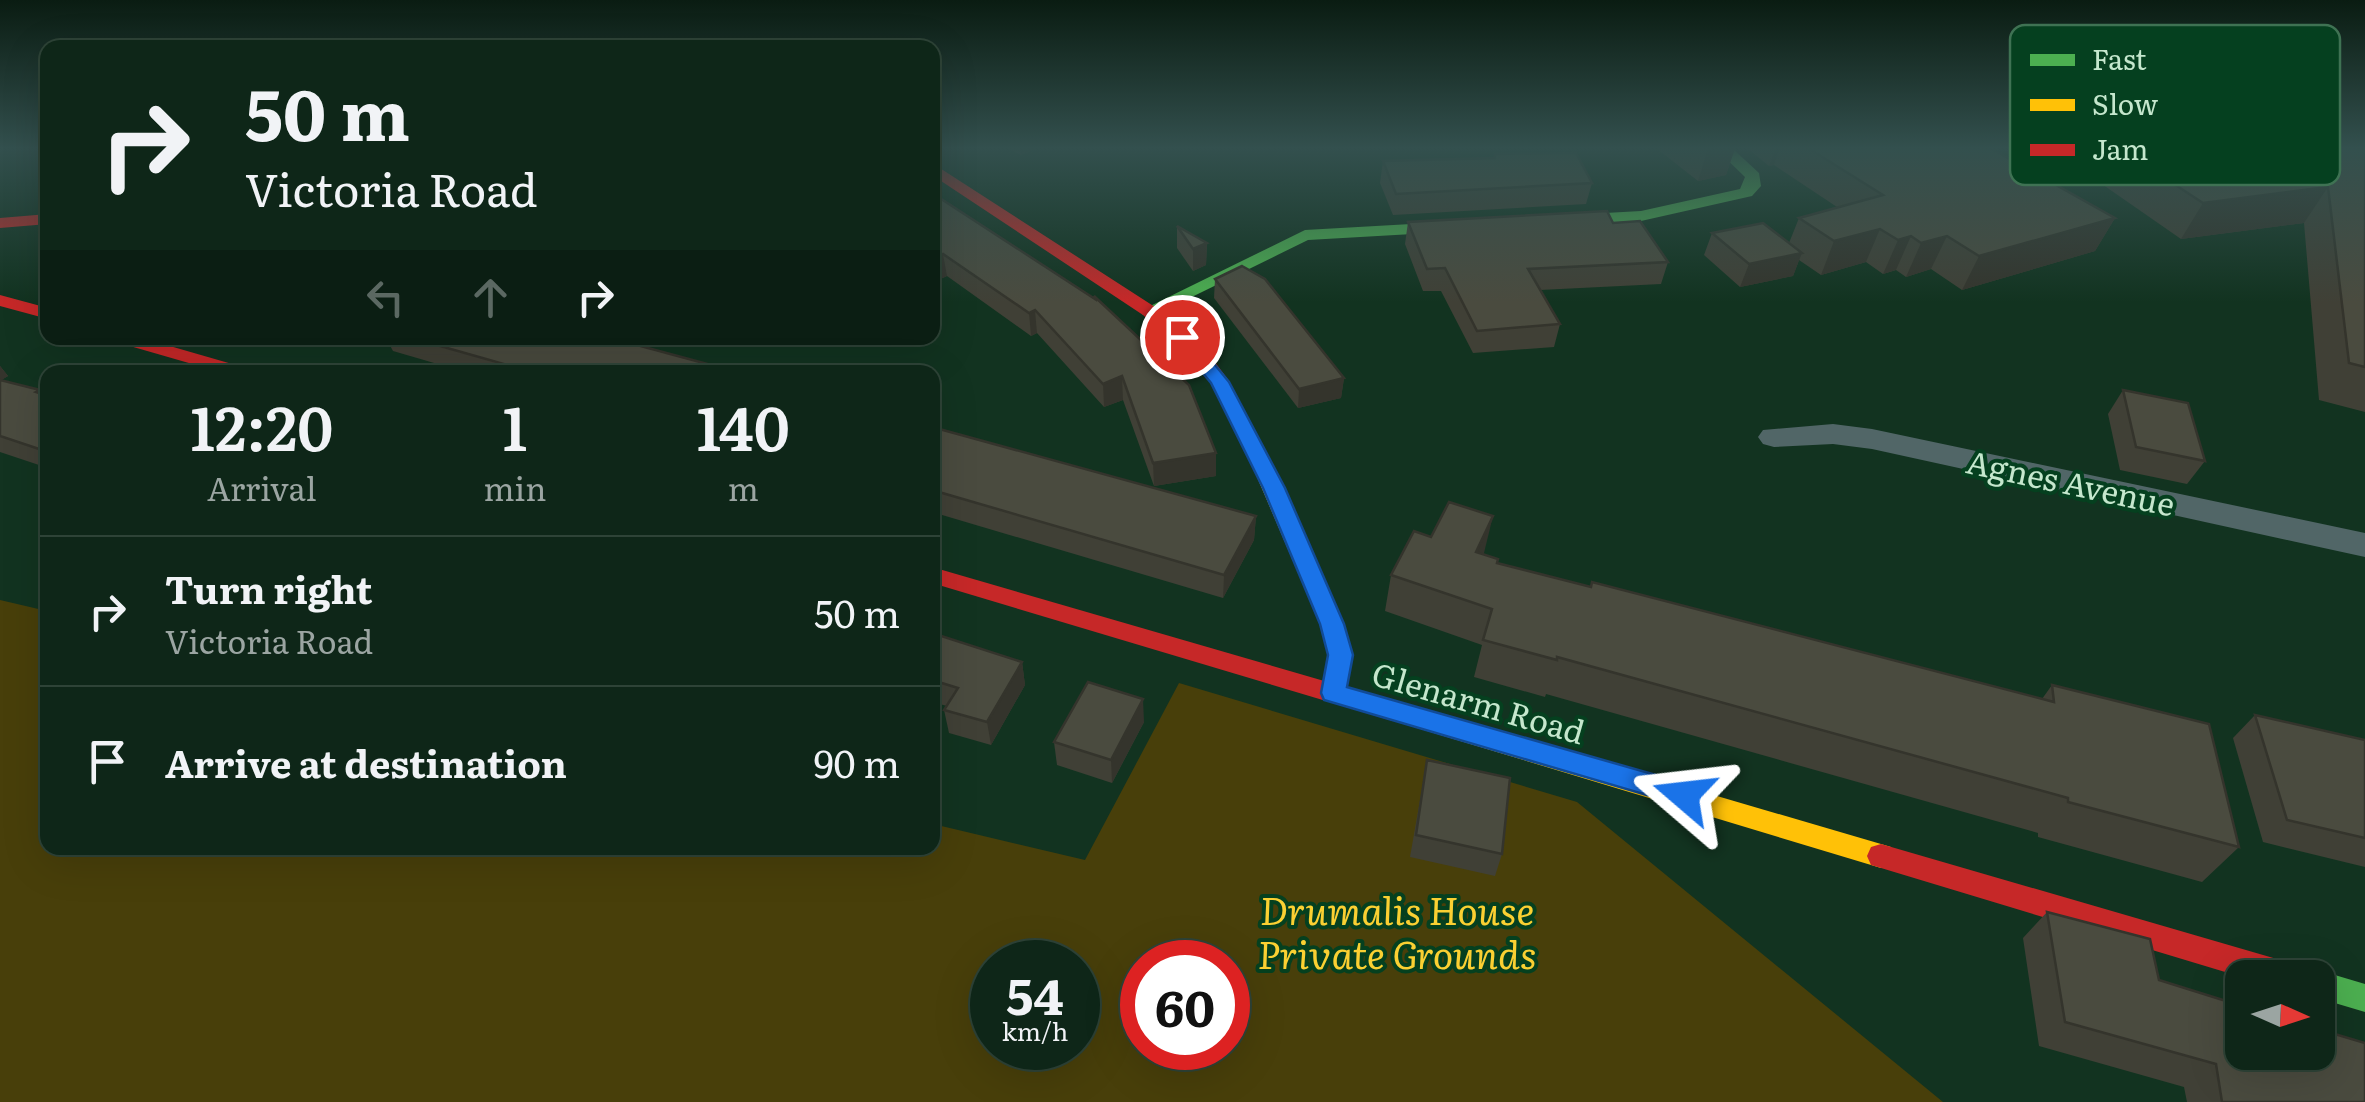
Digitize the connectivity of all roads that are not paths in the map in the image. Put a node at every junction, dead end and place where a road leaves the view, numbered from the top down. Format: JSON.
{"nodes":[{"id":1,"x":979,"y":199,"type":"edge"},
{"id":2,"x":1721,"y":199,"type":"edge"},
{"id":3,"x":40,"y":220,"type":"edge"},
{"id":4,"x":0,"y":223,"type":"edge"},
{"id":5,"x":2,"y":302,"type":"edge"},
{"id":6,"x":40,"y":312,"type":"edge"},
{"id":7,"x":1149,"y":312,"type":"junction"},
{"id":8,"x":148,"y":345,"type":"edge"},
{"id":9,"x":215,"y":365,"type":"edge"},
{"id":10,"x":1774,"y":437,"type":"dead end"},
{"id":11,"x":2365,"y":544,"type":"edge"},
{"id":12,"x":940,"y":577,"type":"edge"},
{"id":13,"x":1333,"y":693,"type":"junction"},
{"id":14,"x":2233,"y":960,"type":"edge"},
{"id":15,"x":2335,"y":989,"type":"edge"},
{"id":16,"x":2365,"y":998,"type":"edge"}],
"edges":[{"from":1,"to":7,"type":"street"},
{"from":2,"to":7,"type":"street"},
{"from":3,"to":4,"type":"street"},
{"from":5,"to":6,"type":"street"},
{"from":7,"to":13,"type":"street"},
{"from":8,"to":9,"type":"street"},
{"from":10,"to":11,"type":"street","name":"Agnes Avenue"},
{"from":12,"to":13,"type":"street","name":"Glenarm Road"},
{"from":13,"to":14,"type":"street","name":"Glenarm Road"},
{"from":15,"to":16,"type":"street"}]}
